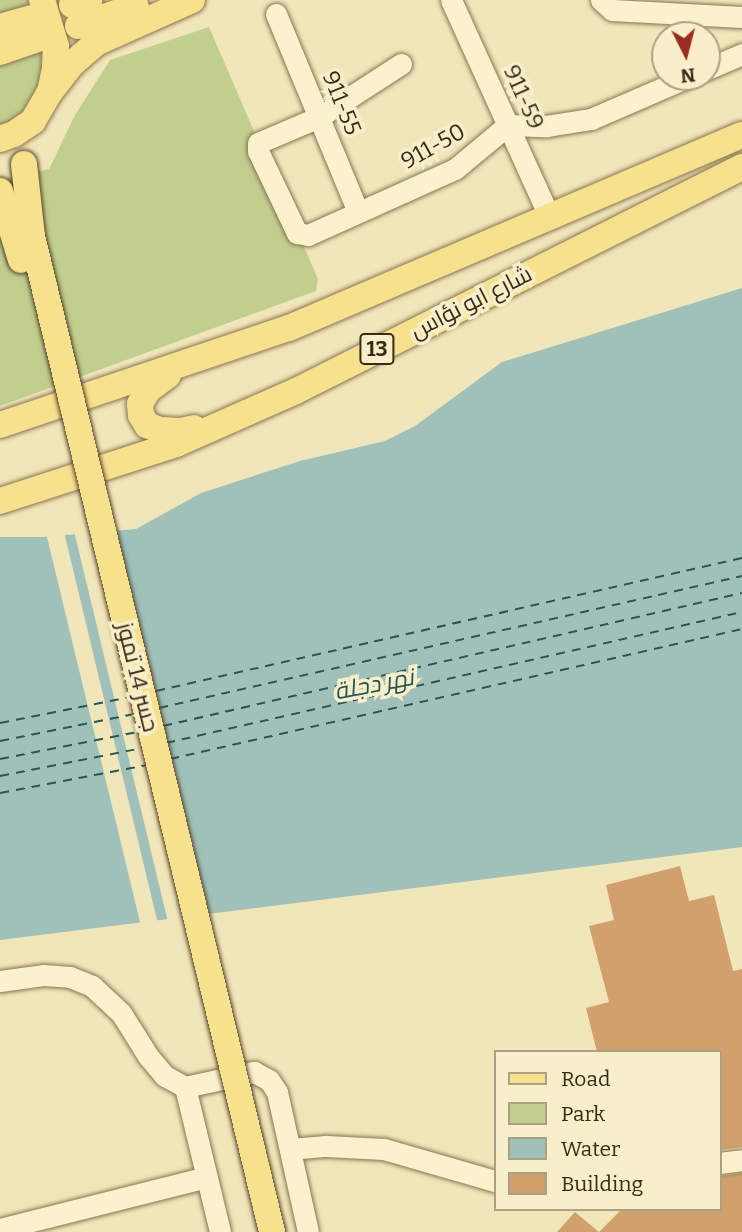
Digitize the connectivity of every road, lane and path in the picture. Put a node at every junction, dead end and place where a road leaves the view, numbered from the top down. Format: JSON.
{"nodes":[{"id":1,"x":155,"y":0,"type":"edge"},
{"id":2,"x":192,"y":0,"type":"edge"},
{"id":3,"x":452,"y":0,"type":"edge"},
{"id":4,"x":601,"y":0,"type":"edge"},
{"id":5,"x":79,"y":10,"type":"edge"},
{"id":6,"x":276,"y":14,"type":"dead end"},
{"id":7,"x":742,"y":17,"type":"edge"},
{"id":8,"x":37,"y":19,"type":"edge"},
{"id":9,"x":0,"y":27,"type":"edge"},
{"id":10,"x":0,"y":52,"type":"edge"},
{"id":11,"x":742,"y":54,"type":"edge"},
{"id":12,"x":721,"y":63,"type":"edge"},
{"id":13,"x":401,"y":64,"type":"dead end"},
{"id":14,"x":656,"y":91,"type":"edge"},
{"id":15,"x":50,"y":92,"type":"junction"},
{"id":16,"x":319,"y":117,"type":"junction"},
{"id":17,"x":33,"y":121,"type":"junction"},
{"id":18,"x":508,"y":125,"type":"junction"},
{"id":19,"x":742,"y":135,"type":"edge"},
{"id":20,"x":0,"y":139,"type":"edge"},
{"id":21,"x":742,"y":167,"type":"edge"},
{"id":22,"x":0,"y":191,"type":"edge"},
{"id":23,"x":358,"y":212,"type":"junction"},
{"id":24,"x":548,"y":216,"type":"junction"},
{"id":25,"x":224,"y":352,"type":"junction"},
{"id":26,"x":294,"y":392,"type":"junction"},
{"id":27,"x":0,"y":425,"type":"edge"},
{"id":28,"x":0,"y":501,"type":"edge"},
{"id":29,"x":0,"y":981,"type":"edge"},
{"id":30,"x":185,"y":1087,"type":"junction"},
{"id":31,"x":290,"y":1149,"type":"junction"},
{"id":32,"x":742,"y":1160,"type":"edge"},
{"id":33,"x":721,"y":1163,"type":"edge"},
{"id":34,"x":207,"y":1177,"type":"junction"},
{"id":35,"x":494,"y":1181,"type":"edge"},
{"id":36,"x":0,"y":1229,"type":"edge"},
{"id":37,"x":220,"y":1232,"type":"edge"},
{"id":38,"x":256,"y":1232,"type":"edge"},
{"id":39,"x":272,"y":1232,"type":"edge"},
{"id":40,"x":308,"y":1232,"type":"edge"}],
"edges":[{"from":1,"to":5,"type":"main road"},
{"from":2,"to":15,"type":"main road"},
{"from":3,"to":18,"type":"street","name":"911-59"},
{"from":4,"to":7,"type":"street"},
{"from":6,"to":16,"type":"street","name":"911-55"},
{"from":8,"to":9,"type":"main road"},
{"from":8,"to":10,"type":"main road"},
{"from":8,"to":15,"type":"main road"},
{"from":11,"to":12,"type":"street"},
{"from":13,"to":16,"type":"street"},
{"from":14,"to":18,"type":"street"},
{"from":15,"to":17,"type":"main road"},
{"from":16,"to":23,"type":"street","name":"911-55"},
{"from":16,"to":23,"type":"street","name":"911-50"},
{"from":17,"to":20,"type":"main road"},
{"from":17,"to":39,"type":"main road","name":"جسر 14 تموز","bridge":true},
{"from":18,"to":23,"type":"street","name":"911-50"},
{"from":18,"to":24,"type":"street","name":"911-59"},
{"from":19,"to":24,"type":"main road","name":"شارع ابو نؤاس","number":"13"},
{"from":21,"to":26,"type":"main road","name":"شارع ابو نؤاس","number":"13"},
{"from":22,"to":38,"type":"main road","name":"جسر 14 تموز","bridge":true},
{"from":24,"to":25,"type":"main road","name":"شارع ابو نؤاس","number":"13"},
{"from":25,"to":26,"type":"main road"},
{"from":25,"to":27,"type":"main road","name":"شارع ابو نؤاس","number":"13"},
{"from":26,"to":28,"type":"main road","name":"شارع ابو نؤاس","number":"13"},
{"from":29,"to":30,"type":"street"},
{"from":30,"to":31,"type":"street"},
{"from":30,"to":34,"type":"street"},
{"from":31,"to":35,"type":"street"},
{"from":31,"to":40,"type":"street"},
{"from":32,"to":33,"type":"street"},
{"from":34,"to":36,"type":"street"},
{"from":34,"to":37,"type":"street"}]}
